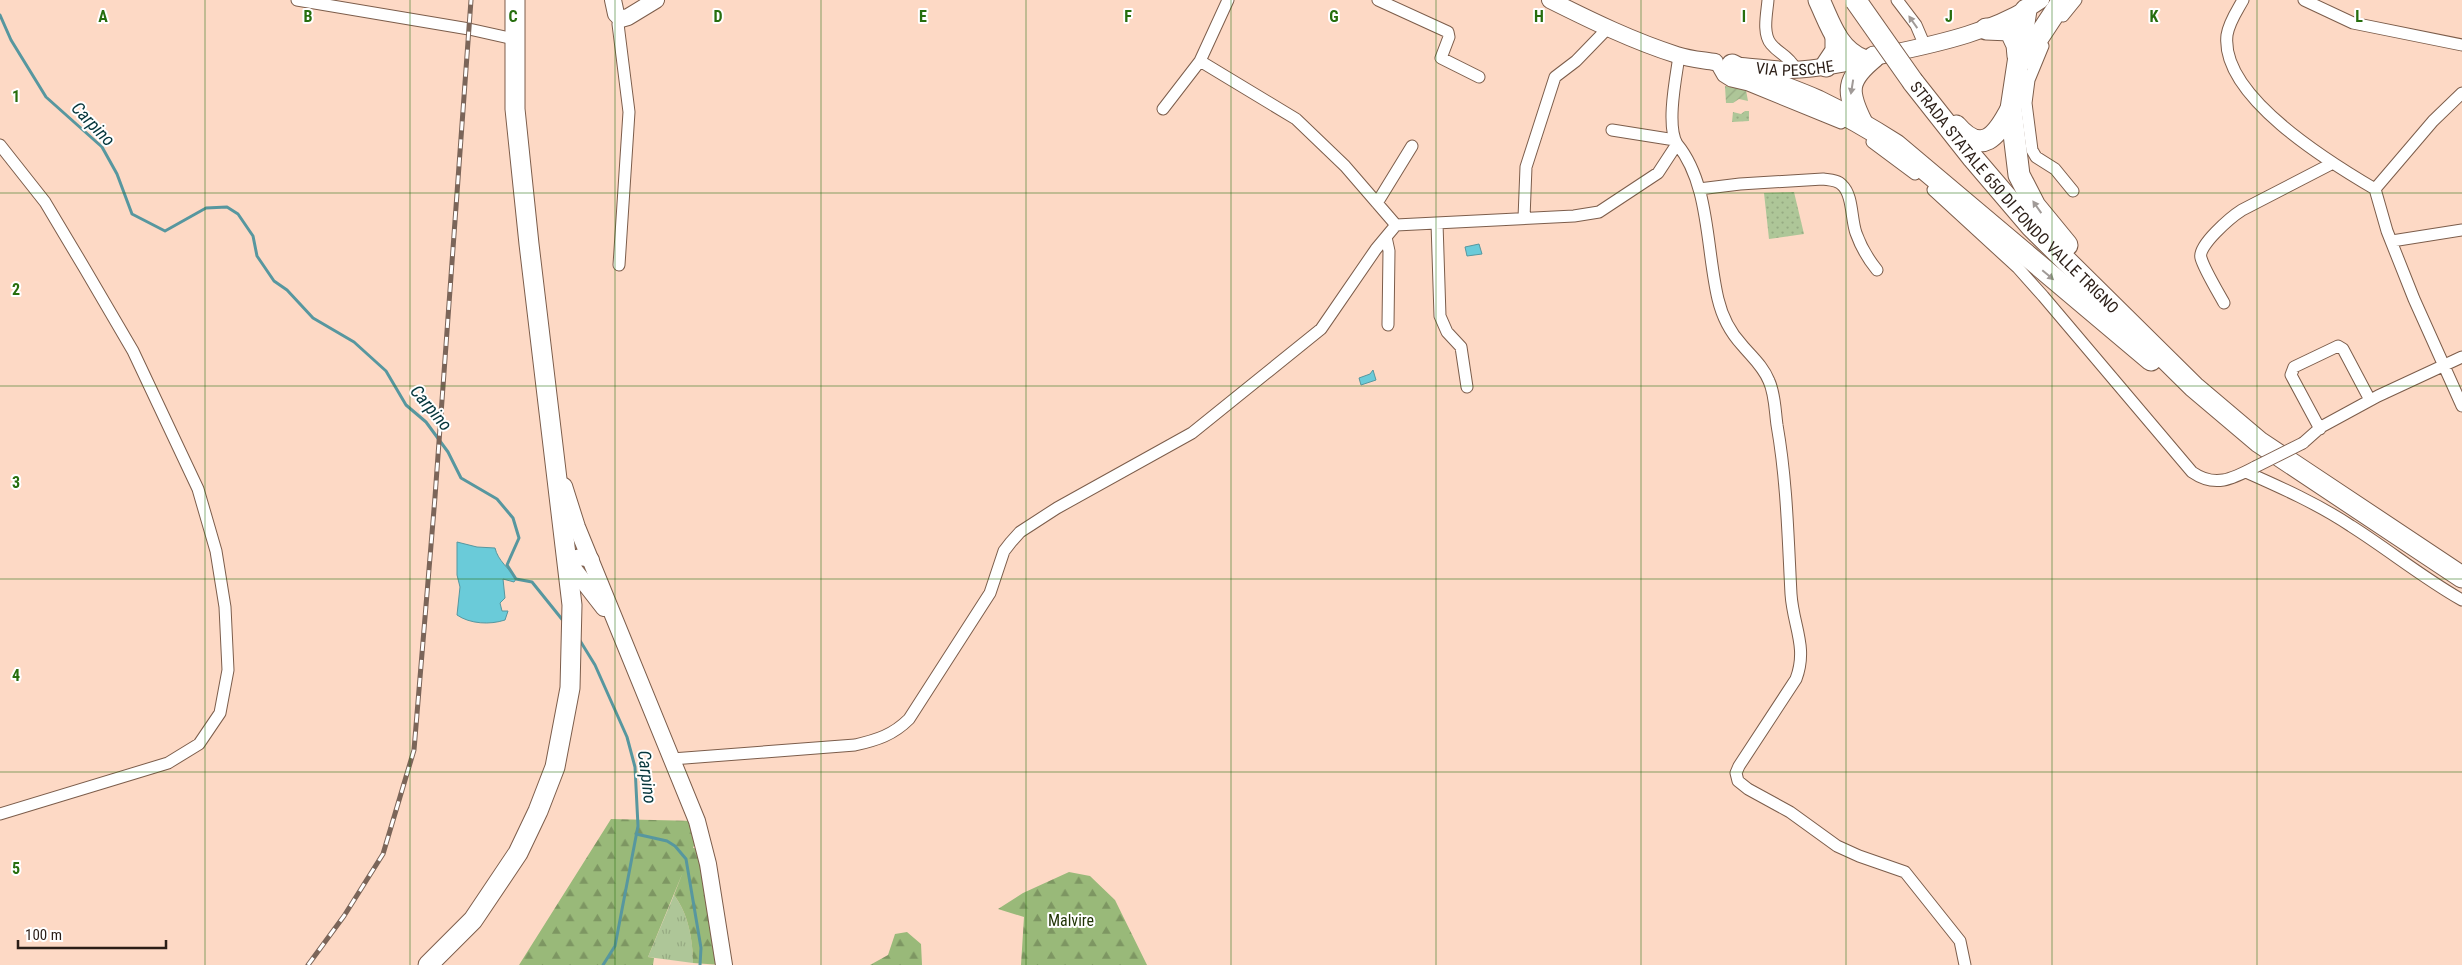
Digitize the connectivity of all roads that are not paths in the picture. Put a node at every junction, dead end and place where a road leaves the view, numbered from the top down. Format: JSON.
{"nodes":[{"id":1,"x":297,"y":0,"type":"edge"},
{"id":2,"x":515,"y":0,"type":"edge"},
{"id":3,"x":613,"y":0,"type":"edge"},
{"id":4,"x":656,"y":0,"type":"edge"},
{"id":5,"x":1228,"y":0,"type":"edge"},
{"id":6,"x":1378,"y":0,"type":"edge"},
{"id":7,"x":1550,"y":0,"type":"edge"},
{"id":8,"x":1768,"y":0,"type":"edge"},
{"id":9,"x":1820,"y":0,"type":"edge"},
{"id":10,"x":1856,"y":0,"type":"edge"},
{"id":11,"x":1896,"y":0,"type":"edge"},
{"id":12,"x":2063,"y":0,"type":"edge"},
{"id":13,"x":2076,"y":0,"type":"edge"},
{"id":14,"x":2243,"y":0,"type":"edge"},
{"id":15,"x":2304,"y":0,"type":"edge"},
{"id":16,"x":2034,"y":5,"type":"edge"},
{"id":17,"x":621,"y":19,"type":"junction"},
{"id":18,"x":1607,"y":29,"type":"junction"},
{"id":19,"x":1986,"y":29,"type":"junction"},
{"id":20,"x":1836,"y":36,"type":"junction"},
{"id":21,"x":514,"y":39,"type":"junction"},
{"id":22,"x":1925,"y":46,"type":"junction"},
{"id":23,"x":2032,"y":46,"type":"junction"},
{"id":24,"x":2462,"y":46,"type":"edge"},
{"id":25,"x":1679,"y":56,"type":"junction"},
{"id":26,"x":1869,"y":58,"type":"junction"},
{"id":27,"x":1200,"y":60,"type":"junction"},
{"id":28,"x":1724,"y":64,"type":"junction"},
{"id":29,"x":1826,"y":66,"type":"junction"},
{"id":30,"x":2019,"y":68,"type":"junction"},
{"id":31,"x":1796,"y":69,"type":"junction"},
{"id":32,"x":1479,"y":77,"type":"dead end"},
{"id":33,"x":1913,"y":82,"type":"junction"},
{"id":34,"x":2462,"y":93,"type":"edge"},
{"id":35,"x":1164,"y":109,"type":"dead end"},
{"id":36,"x":2011,"y":109,"type":"junction"},
{"id":37,"x":1862,"y":123,"type":"junction"},
{"id":38,"x":1612,"y":130,"type":"dead end"},
{"id":39,"x":1676,"y":142,"type":"junction"},
{"id":40,"x":0,"y":145,"type":"edge"},
{"id":41,"x":1412,"y":146,"type":"dead end"},
{"id":42,"x":2331,"y":164,"type":"junction"},
{"id":43,"x":1699,"y":189,"type":"junction"},
{"id":44,"x":2375,"y":189,"type":"junction"},
{"id":45,"x":2073,"y":191,"type":"dead end"},
{"id":46,"x":1377,"y":203,"type":"junction"},
{"id":47,"x":1524,"y":218,"type":"junction"},
{"id":48,"x":1437,"y":223,"type":"junction"},
{"id":49,"x":1396,"y":225,"type":"junction"},
{"id":50,"x":2462,"y":230,"type":"edge"},
{"id":51,"x":1386,"y":237,"type":"junction"},
{"id":52,"x":2392,"y":241,"type":"junction"},
{"id":53,"x":619,"y":265,"type":"dead end"},
{"id":54,"x":1877,"y":270,"type":"dead end"},
{"id":55,"x":2224,"y":303,"type":"dead end"},
{"id":56,"x":1388,"y":325,"type":"dead end"},
{"id":57,"x":2146,"y":340,"type":"junction"},
{"id":58,"x":2462,"y":357,"type":"edge"},
{"id":59,"x":2443,"y":365,"type":"junction"},
{"id":60,"x":1468,"y":387,"type":"dead end"},
{"id":61,"x":2194,"y":388,"type":"junction"},
{"id":62,"x":2370,"y":400,"type":"junction"},
{"id":63,"x":2462,"y":406,"type":"edge"},
{"id":64,"x":2320,"y":429,"type":"junction"},
{"id":65,"x":554,"y":445,"type":"junction"},
{"id":66,"x":2251,"y":470,"type":"junction"},
{"id":67,"x":592,"y":560,"type":"junction"},
{"id":68,"x":568,"y":563,"type":"junction"},
{"id":69,"x":2462,"y":577,"type":"edge"},
{"id":70,"x":597,"y":597,"type":"junction"},
{"id":71,"x":2462,"y":600,"type":"edge"},
{"id":72,"x":572,"y":604,"type":"junction"},
{"id":73,"x":618,"y":632,"type":"junction"},
{"id":74,"x":672,"y":759,"type":"junction"},
{"id":75,"x":0,"y":814,"type":"edge"},
{"id":76,"x":428,"y":965,"type":"edge"},
{"id":77,"x":724,"y":965,"type":"edge"},
{"id":78,"x":1965,"y":965,"type":"edge"}],
"edges":[{"from":1,"to":21,"type":"street"},
{"from":2,"to":21,"type":"main road"},
{"from":3,"to":17,"type":"main road"},
{"from":4,"to":17,"type":"main road"},
{"from":5,"to":27,"type":"street"},
{"from":6,"to":32,"type":"street"},
{"from":7,"to":18,"type":"main road","name":"VIA PESCHE"},
{"from":8,"to":31,"type":"street"},
{"from":9,"to":20,"type":"highway"},
{"from":10,"to":33,"type":"highway","name":"STRADA STATALE 650 DI FONDO VALLE TRIGNO","bridge":true},
{"from":22,"to":11,"type":"street","one_way":true},
{"from":12,"to":23,"type":"highway"},
{"from":13,"to":45,"type":"street"},
{"from":14,"to":42,"type":"street"},
{"from":15,"to":24,"type":"street"},
{"from":16,"to":19,"type":"main road","name":"VIA PESCHE"},
{"from":16,"to":23,"type":"highway"},
{"from":16,"to":30,"type":"highway"},
{"from":17,"to":53,"type":"street"},
{"from":18,"to":25,"type":"main road","name":"VIA PESCHE"},
{"from":18,"to":47,"type":"street"},
{"from":19,"to":22,"type":"main road","name":"VIA PESCHE"},
{"from":19,"to":30,"type":"highway"},
{"from":20,"to":26,"type":"highway"},
{"from":20,"to":29,"type":"highway"},
{"from":21,"to":65,"type":"main road"},
{"from":22,"to":26,"type":"main road","name":"VIA PESCHE"},
{"from":23,"to":30,"type":"highway"},
{"from":25,"to":28,"type":"main road","name":"VIA PESCHE"},
{"from":25,"to":39,"type":"street"},
{"from":26,"to":29,"type":"main road","name":"VIA PESCHE"},
{"from":26,"to":37,"type":"highway","one_way":true},
{"from":27,"to":35,"type":"street"},
{"from":27,"to":46,"type":"street"},
{"from":28,"to":31,"type":"main road","name":"VIA PESCHE"},
{"from":28,"to":37,"type":"highway"},
{"from":28,"to":66,"type":"street"},
{"from":29,"to":31,"type":"main road","name":"VIA PESCHE"},
{"from":30,"to":36,"type":"highway"},
{"from":33,"to":36,"type":"highway"},
{"from":33,"to":57,"type":"highway","name":"STRADA STATALE 650 DI FONDO VALLE TRIGNO"},
{"from":34,"to":44,"type":"street"},
{"from":57,"to":36,"type":"highway","one_way":true},
{"from":37,"to":61,"type":"highway","one_way":true},
{"from":38,"to":39,"type":"street"},
{"from":39,"to":43,"type":"street"},
{"from":39,"to":47,"type":"street"},
{"from":40,"to":75,"type":"street"},
{"from":41,"to":46,"type":"street"},
{"from":42,"to":44,"type":"street"},
{"from":42,"to":55,"type":"street"},
{"from":43,"to":54,"type":"street"},
{"from":43,"to":78,"type":"street"},
{"from":44,"to":52,"type":"street"},
{"from":46,"to":49,"type":"street"},
{"from":47,"to":48,"type":"street"},
{"from":48,"to":49,"type":"street"},
{"from":48,"to":60,"type":"street"},
{"from":49,"to":51,"type":"street"},
{"from":50,"to":52,"type":"street"},
{"from":51,"to":56,"type":"street"},
{"from":51,"to":74,"type":"street"},
{"from":52,"to":59,"type":"street"},
{"from":57,"to":61,"type":"highway"},
{"from":58,"to":59,"type":"street"},
{"from":59,"to":62,"type":"street"},
{"from":59,"to":63,"type":"street"},
{"from":61,"to":69,"type":"highway"},
{"from":62,"to":64,"type":"street"},
{"from":62,"to":64,"type":"street"},
{"from":64,"to":66,"type":"street","bridge":true},
{"from":65,"to":67,"type":"main road"},
{"from":65,"to":68,"type":"main road"},
{"from":66,"to":71,"type":"street"},
{"from":67,"to":68,"type":"main road"},
{"from":67,"to":73,"type":"main road"},
{"from":68,"to":70,"type":"main road"},
{"from":68,"to":72,"type":"main road"},
{"from":70,"to":72,"type":"main road"},
{"from":70,"to":73,"type":"main road"},
{"from":72,"to":76,"type":"main road"},
{"from":73,"to":74,"type":"main road"},
{"from":74,"to":77,"type":"main road"}]}
